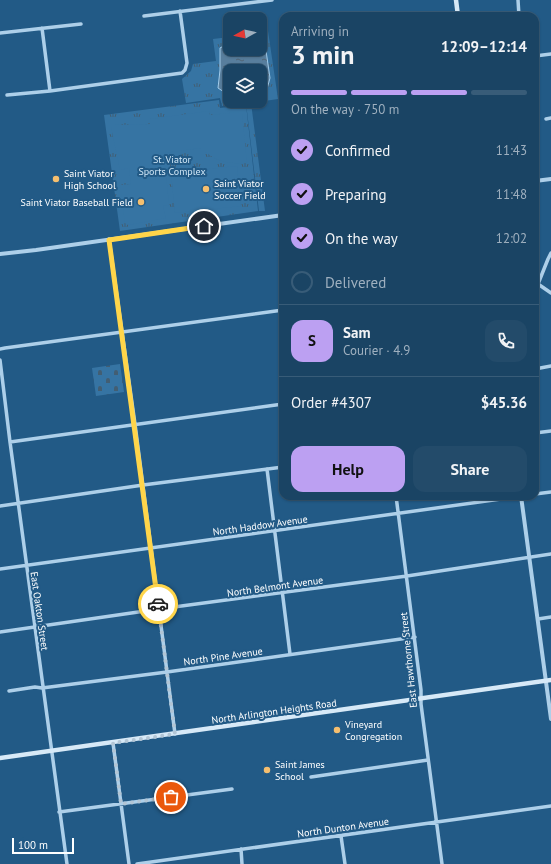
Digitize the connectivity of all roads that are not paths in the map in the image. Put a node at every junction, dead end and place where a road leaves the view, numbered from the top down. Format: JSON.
{"nodes":[{"id":1,"x":272,"y":0,"type":"edge"},
{"id":2,"x":456,"y":0,"type":"edge"},
{"id":3,"x":518,"y":0,"type":"edge"},
{"id":4,"x":180,"y":11,"type":"junction"},
{"id":5,"x":458,"y":12,"type":"edge"},
{"id":6,"x":519,"y":12,"type":"edge"},
{"id":7,"x":144,"y":16,"type":"dead end"},
{"id":8,"x":81,"y":24,"type":"dead end"},
{"id":9,"x":42,"y":28,"type":"junction"},
{"id":10,"x":0,"y":33,"type":"edge"},
{"id":11,"x":551,"y":54,"type":"edge"},
{"id":12,"x":539,"y":56,"type":"edge"},
{"id":13,"x":50,"y":91,"type":"junction"},
{"id":14,"x":7,"y":95,"type":"dead end"},
{"id":15,"x":551,"y":118,"type":"edge"},
{"id":16,"x":546,"y":119,"type":"dead end"},
{"id":17,"x":551,"y":179,"type":"edge"},
{"id":18,"x":539,"y":180,"type":"edge"},
{"id":19,"x":279,"y":216,"type":"edge"},
{"id":20,"x":109,"y":240,"type":"junction"},
{"id":21,"x":0,"y":254,"type":"edge"},
{"id":22,"x":551,"y":254,"type":"edge"},
{"id":23,"x":539,"y":279,"type":"edge"},
{"id":24,"x":539,"y":284,"type":"edge"},
{"id":25,"x":551,"y":293,"type":"edge"},
{"id":26,"x":279,"y":311,"type":"edge"},
{"id":27,"x":122,"y":332,"type":"junction"},
{"id":28,"x":0,"y":349,"type":"edge"},
{"id":29,"x":0,"y":360,"type":"edge"},
{"id":30,"x":551,"y":366,"type":"edge"},
{"id":31,"x":539,"y":368,"type":"edge"},
{"id":32,"x":279,"y":405,"type":"edge"},
{"id":33,"x":134,"y":424,"type":"junction"},
{"id":34,"x":551,"y":431,"type":"edge"},
{"id":35,"x":539,"y":432,"type":"edge"},
{"id":36,"x":10,"y":442,"type":"junction"},
{"id":37,"x":279,"y":468,"type":"edge"},
{"id":38,"x":267,"y":469,"type":"junction"},
{"id":39,"x":143,"y":485,"type":"junction"},
{"id":40,"x":551,"y":492,"type":"edge"},
{"id":41,"x":539,"y":494,"type":"edge"},
{"id":42,"x":396,"y":500,"type":"edge"},
{"id":43,"x":494,"y":500,"type":"edge"},
{"id":44,"x":522,"y":500,"type":"edge"},
{"id":45,"x":18,"y":503,"type":"junction"},
{"id":46,"x":0,"y":506,"type":"edge"},
{"id":47,"x":398,"y":514,"type":"junction"},
{"id":48,"x":275,"y":531,"type":"junction"},
{"id":49,"x":151,"y":548,"type":"junction"},
{"id":50,"x":551,"y":554,"type":"edge"},
{"id":51,"x":530,"y":557,"type":"junction"},
{"id":52,"x":26,"y":565,"type":"junction"},
{"id":53,"x":0,"y":569,"type":"edge"},
{"id":54,"x":407,"y":576,"type":"junction"},
{"id":55,"x":283,"y":593,"type":"junction"},
{"id":56,"x":159,"y":609,"type":"junction"},
{"id":57,"x":551,"y":617,"type":"edge"},
{"id":58,"x":538,"y":619,"type":"junction"},
{"id":59,"x":34,"y":627,"type":"junction"},
{"id":60,"x":0,"y":632,"type":"edge"},
{"id":61,"x":414,"y":637,"type":"junction"},
{"id":62,"x":290,"y":654,"type":"junction"},
{"id":63,"x":167,"y":672,"type":"junction"},
{"id":64,"x":549,"y":681,"type":"edge"},
{"id":65,"x":42,"y":688,"type":"junction"},
{"id":66,"x":9,"y":691,"type":"dead end"},
{"id":67,"x":420,"y":699,"type":"junction"},
{"id":68,"x":551,"y":719,"type":"edge"},
{"id":69,"x":175,"y":734,"type":"junction"},
{"id":70,"x":113,"y":743,"type":"junction"},
{"id":71,"x":51,"y":752,"type":"junction"},
{"id":72,"x":0,"y":758,"type":"edge"},
{"id":73,"x":428,"y":760,"type":"junction"},
{"id":74,"x":311,"y":777,"type":"dead end"},
{"id":75,"x":232,"y":789,"type":"dead end"},
{"id":76,"x":121,"y":804,"type":"junction"},
{"id":77,"x":551,"y":806,"type":"edge"},
{"id":78,"x":59,"y":812,"type":"junction"},
{"id":79,"x":436,"y":822,"type":"junction"},
{"id":80,"x":341,"y":836,"type":"junction"},
{"id":81,"x":241,"y":849,"type":"junction"},
{"id":82,"x":67,"y":864,"type":"edge"},
{"id":83,"x":129,"y":864,"type":"edge"},
{"id":84,"x":137,"y":864,"type":"edge"},
{"id":85,"x":242,"y":864,"type":"edge"},
{"id":86,"x":345,"y":864,"type":"edge"},
{"id":87,"x":442,"y":864,"type":"edge"}],
"edges":[{"from":1,"to":4,"type":"street"},
{"from":2,"to":5,"type":"main road"},
{"from":3,"to":6,"type":"street"},
{"from":4,"to":7,"type":"street"},
{"from":4,"to":13,"type":"street"},
{"from":8,"to":9,"type":"street"},
{"from":9,"to":10,"type":"street"},
{"from":9,"to":13,"type":"street"},
{"from":11,"to":12,"type":"street"},
{"from":13,"to":14,"type":"street"},
{"from":15,"to":16,"type":"street"},
{"from":17,"to":18,"type":"street"},
{"from":19,"to":20,"type":"street"},
{"from":20,"to":21,"type":"street"},
{"from":20,"to":27,"type":"street"},
{"from":22,"to":23,"type":"street"},
{"from":24,"to":25,"type":"street"},
{"from":26,"to":27,"type":"street"},
{"from":27,"to":28,"type":"street"},
{"from":27,"to":33,"type":"street"},
{"from":29,"to":36,"type":"street","name":"East Oakton Street"},
{"from":30,"to":31,"type":"street"},
{"from":32,"to":33,"type":"street"},
{"from":33,"to":36,"type":"street"},
{"from":33,"to":39,"type":"street"},
{"from":34,"to":35,"type":"street"},
{"from":36,"to":45,"type":"street","name":"East Oakton Street"},
{"from":37,"to":38,"type":"street"},
{"from":38,"to":39,"type":"street"},
{"from":38,"to":48,"type":"street"},
{"from":39,"to":45,"type":"street"},
{"from":39,"to":49,"type":"street"},
{"from":40,"to":41,"type":"street"},
{"from":42,"to":47,"type":"street","name":"East Hawthorne Street"},
{"from":43,"to":47,"type":"street","name":"North Haddow Avenue"},
{"from":44,"to":51,"type":"street"},
{"from":45,"to":46,"type":"street"},
{"from":45,"to":52,"type":"street","name":"East Oakton Street"},
{"from":47,"to":48,"type":"street","name":"North Haddow Avenue"},
{"from":47,"to":54,"type":"street","name":"East Hawthorne Street"},
{"from":48,"to":49,"type":"street","name":"North Haddow Avenue"},
{"from":48,"to":55,"type":"street"},
{"from":49,"to":52,"type":"street","name":"North Haddow Avenue"},
{"from":49,"to":56,"type":"street"},
{"from":50,"to":51,"type":"street","name":"North Belmont Avenue"},
{"from":51,"to":54,"type":"street","name":"North Belmont Avenue"},
{"from":51,"to":58,"type":"street"},
{"from":52,"to":53,"type":"street","name":"North Haddow Avenue"},
{"from":52,"to":59,"type":"street","name":"East Oakton Street"},
{"from":54,"to":55,"type":"street","name":"North Belmont Avenue"},
{"from":54,"to":61,"type":"street","name":"East Hawthorne Street"},
{"from":55,"to":56,"type":"street","name":"North Belmont Avenue"},
{"from":55,"to":62,"type":"street"},
{"from":56,"to":59,"type":"street","name":"North Belmont Avenue"},
{"from":56,"to":63,"type":"street"},
{"from":57,"to":58,"type":"street"},
{"from":58,"to":64,"type":"street"},
{"from":59,"to":60,"type":"street","name":"North Belmont Avenue"},
{"from":59,"to":65,"type":"street","name":"East Oakton Street"},
{"from":61,"to":62,"type":"street","name":"North Pine Avenue"},
{"from":61,"to":67,"type":"street","name":"East Hawthorne Street"},
{"from":62,"to":63,"type":"street","name":"North Pine Avenue"},
{"from":63,"to":65,"type":"street","name":"North Pine Avenue"},
{"from":63,"to":69,"type":"street"},
{"from":64,"to":67,"type":"main road","name":"North Arlington Heights Road"},
{"from":64,"to":68,"type":"street"},
{"from":65,"to":66,"type":"street","name":"North Pine Avenue"},
{"from":65,"to":71,"type":"street","name":"East Oakton Street"},
{"from":67,"to":69,"type":"main road","name":"North Arlington Heights Road"},
{"from":67,"to":73,"type":"street","name":"East Hawthorne Street"},
{"from":69,"to":70,"type":"main road","name":"North Arlington Heights Road"},
{"from":70,"to":71,"type":"main road","name":"North Arlington Heights Road"},
{"from":70,"to":76,"type":"street"},
{"from":71,"to":72,"type":"main road","name":"North Arlington Heights Road"},
{"from":71,"to":78,"type":"street","name":"East Oakton Street"},
{"from":73,"to":74,"type":"street"},
{"from":73,"to":79,"type":"street","name":"East Hawthorne Street"},
{"from":75,"to":76,"type":"street"},
{"from":76,"to":78,"type":"street"},
{"from":76,"to":83,"type":"street"},
{"from":77,"to":79,"type":"street","name":"North Dunton Avenue"},
{"from":78,"to":82,"type":"street","name":"East Oakton Street"},
{"from":79,"to":80,"type":"street","name":"North Dunton Avenue"},
{"from":79,"to":87,"type":"street","name":"East Hawthorne Street"},
{"from":80,"to":81,"type":"street","name":"North Dunton Avenue"},
{"from":80,"to":86,"type":"street"},
{"from":81,"to":84,"type":"street","name":"North Dunton Avenue"},
{"from":81,"to":85,"type":"street"}]}
